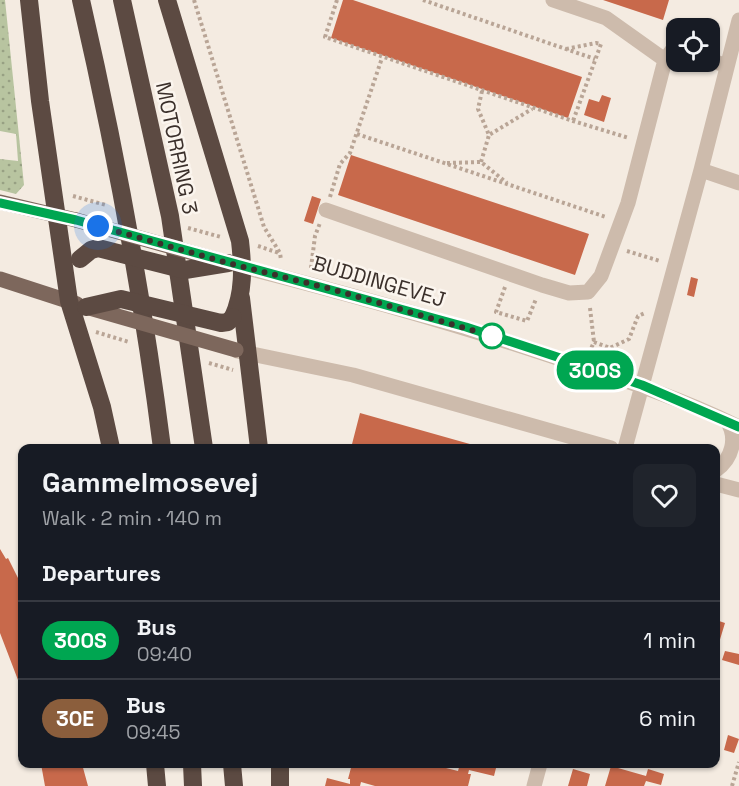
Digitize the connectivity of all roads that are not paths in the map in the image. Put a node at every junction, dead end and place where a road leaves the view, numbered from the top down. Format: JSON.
{"nodes":[{"id":1,"x":29,"y":0,"type":"edge"},
{"id":2,"x":81,"y":0,"type":"edge"},
{"id":3,"x":122,"y":0,"type":"edge"},
{"id":4,"x":167,"y":0,"type":"edge"},
{"id":5,"x":553,"y":0,"type":"edge"},
{"id":6,"x":739,"y":20,"type":"edge"},
{"id":7,"x":666,"y":52,"type":"edge"},
{"id":8,"x":720,"y":64,"type":"edge"},
{"id":9,"x":727,"y":66,"type":"junction"},
{"id":10,"x":666,"y":71,"type":"edge"},
{"id":11,"x":701,"y":170,"type":"junction"},
{"id":12,"x":739,"y":183,"type":"edge"},
{"id":13,"x":0,"y":202,"type":"edge"},
{"id":14,"x":326,"y":210,"type":"road end"},
{"id":15,"x":56,"y":216,"type":"junction"},
{"id":16,"x":236,"y":265,"type":"junction"},
{"id":17,"x":0,"y":279,"type":"edge"},
{"id":18,"x":240,"y":294,"type":"junction"},
{"id":19,"x":78,"y":304,"type":"junction"},
{"id":20,"x":242,"y":352,"type":"junction"},
{"id":21,"x":642,"y":385,"type":"junction"},
{"id":22,"x":733,"y":424,"type":"edge"},
{"id":23,"x":110,"y":444,"type":"edge"},
{"id":24,"x":161,"y":444,"type":"edge"},
{"id":25,"x":203,"y":444,"type":"edge"},
{"id":26,"x":258,"y":444,"type":"edge"},
{"id":27,"x":597,"y":444,"type":"edge"},
{"id":28,"x":626,"y":444,"type":"edge"},
{"id":29,"x":720,"y":466,"type":"edge"},
{"id":30,"x":720,"y":485,"type":"edge"},
{"id":31,"x":739,"y":490,"type":"edge"},
{"id":32,"x":155,"y":768,"type":"edge"},
{"id":33,"x":192,"y":768,"type":"edge"},
{"id":34,"x":232,"y":768,"type":"edge"},
{"id":35,"x":280,"y":768,"type":"edge"},
{"id":36,"x":539,"y":768,"type":"edge"},
{"id":37,"x":157,"y":786,"type":"edge"},
{"id":38,"x":193,"y":786,"type":"edge"},
{"id":39,"x":234,"y":786,"type":"edge"},
{"id":40,"x":280,"y":786,"type":"edge"},
{"id":41,"x":534,"y":786,"type":"edge"}],
"edges":[{"from":1,"to":15,"type":"highway"},
{"from":2,"to":24,"type":"highway"},
{"from":3,"to":25,"type":"highway","name":"MOTORRING 3"},
{"from":4,"to":16,"type":"highway"},
{"from":5,"to":7,"type":"street"},
{"from":6,"to":9,"type":"street"},
{"from":8,"to":9,"type":"street"},
{"from":9,"to":11,"type":"street"},
{"from":10,"to":14,"type":"street"},
{"from":11,"to":12,"type":"street"},
{"from":11,"to":21,"type":"street"},
{"from":13,"to":15,"type":"main road","name":"BUDDINGEVEJ"},
{"from":15,"to":16,"type":"main road","name":"BUDDINGEVEJ","bridge":true},
{"from":15,"to":19,"type":"highway"},
{"from":16,"to":18,"type":"highway"},
{"from":16,"to":19,"type":"highway","bridge":true},
{"from":16,"to":21,"type":"street","name":"BUDDINGEVEJ"},
{"from":17,"to":19,"type":"main road"},
{"from":18,"to":19,"type":"highway","bridge":true},
{"from":18,"to":20,"type":"highway"},
{"from":19,"to":20,"type":"main road","bridge":true},
{"from":19,"to":23,"type":"highway"},
{"from":20,"to":26,"type":"highway"},
{"from":20,"to":27,"type":"street"},
{"from":21,"to":22,"type":"street","name":"BUDDINGEVEJ"},
{"from":21,"to":28,"type":"street"},
{"from":22,"to":29,"type":"street"},
{"from":30,"to":31,"type":"street"},
{"from":32,"to":37,"type":"highway"},
{"from":33,"to":38,"type":"highway"},
{"from":34,"to":39,"type":"highway"},
{"from":35,"to":40,"type":"highway"},
{"from":36,"to":41,"type":"street"}]}
